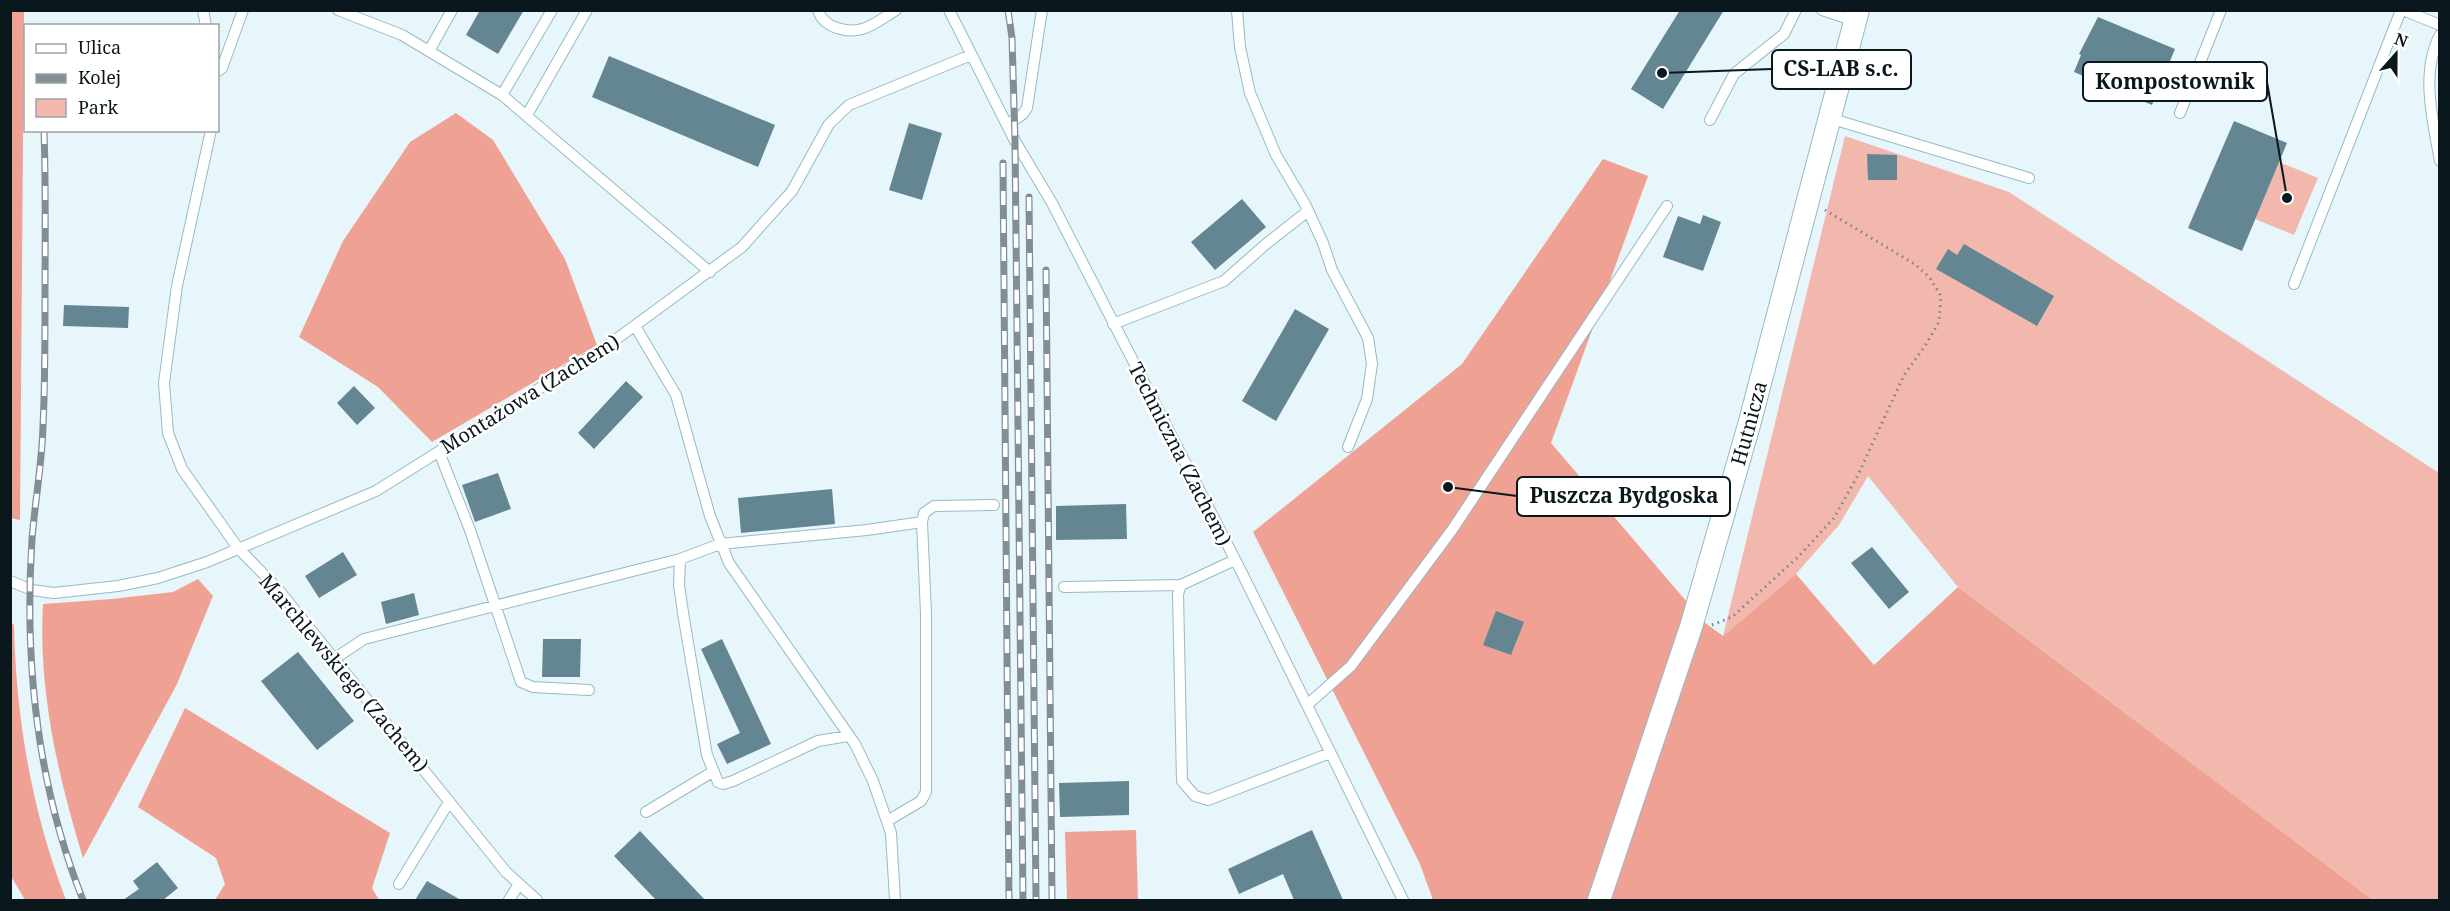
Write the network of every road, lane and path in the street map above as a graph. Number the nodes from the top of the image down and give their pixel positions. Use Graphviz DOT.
graph roads {
  1 [pos="243,10"];
  2 [pos="338,10"];
  3 [pos="452,10"];
  4 [pos="552,10"];
  5 [pos="587,10"];
  6 [pos="818,10"];
  7 [pos="896,10"];
  8 [pos="949,10"];
  9 [pos="1042,10"];
  10 [pos="1237,10"];
  11 [pos="1796,10"];
  12 [pos="1822,10"];
  13 [pos="2221,10"];
  14 [pos="2402,10"];
  15 [pos="1856,16"];
  16 [pos="2439,25"];
  17 [pos="2439,35"];
  18 [pos="429,51"];
  19 [pos="971,55"];
  20 [pos="219,70"];
  21 [pos="502,95"];
  22 [pos="2180,113"];
  23 [pos="527,115"];
  24 [pos="1829,118"];
  25 [pos="1710,120"];
  26 [pos="1007,125"];
  27 [pos="211,132"];
  28 [pos="2439,161"];
  29 [pos="2029,178"];
  30 [pos="1807,199"];
  31 [pos="1667,206"];
  32 [pos="1308,211"];
  33 [pos="710,272"];
  34 [pos="2294,284"];
  35 [pos="1113,324"];
  36 [pos="635,326"];
  37 [pos="1348,447"];
  38 [pos="439,452"];
  39 [pos="994,505"];
  40 [pos="922,522"];
  41 [pos="720,544"];
  42 [pos="238,548"];
  43 [pos="680,559"];
  44 [pos="1235,560"];
  45 [pos="10,581"];
  46 [pos="1181,585"];
  47 [pos="1064,587"];
  48 [pos="495,605"];
  49 [pos="1692,621"];
  50 [pos="334,659"];
  51 [pos="589,690"];
  52 [pos="1307,705"];
  53 [pos="848,735"];
  54 [pos="1330,753"];
  55 [pos="714,771"];
  56 [pos="449,802"];
  57 [pos="646,812"];
  58 [pos="887,821"];
  59 [pos="399,884"];
  60 [pos="519,884"];
  61 [pos="509,900"];
  62 [pos="537,900"];
  63 [pos="895,900"];
  64 [pos="1403,900"];
  65 [pos="1599,900"];
  1 -- 20 [label="lane"];
  2 -- 18 [label="lane"];
  3 -- 18 [label="lane"];
  4 -- 21 [label="lane"];
  5 -- 23 [label="lane"];
  6 -- 7 [label="lane"];
  8 -- 19 [label="lane, Techniczna (Zachem)"];
  9 -- 26 [label="lane"];
  10 -- 32 [label="lane"];
  11 -- 25 [label="lane"];
  12 -- 15 [label="lane"];
  13 -- 22 [label="lane"];
  14 -- 16 [label="lane"];
  14 -- 34 [label="lane"];
  15 -- 24 [label="street, Hutnicza"];
  17 -- 28 [label="lane"];
  18 -- 21 [label="lane"];
  19 -- 26 [label="lane, Techniczna (Zachem)"];
  19 -- 33 [label="lane, Montażowa (Zachem)"];
  21 -- 23 [label="lane"];
  23 -- 33 [label="lane"];
  24 -- 29 [label="lane"];
  24 -- 30 [label="street, Hutnicza"];
  26 -- 35 [label="lane, Techniczna (Zachem)"];
  27 -- 42 [label="lane, Marchlewskiego (Zachem)"];
  30 -- 49 [label="street, Hutnicza"];
  30 -- 49 [label="path"];
  31 -- 52 [label="lane"];
  32 -- 35 [label="lane"];
  32 -- 37 [label="lane"];
  33 -- 36 [label="lane, Montażowa (Zachem)"];
  35 -- 44 [label="lane, Techniczna (Zachem)"];
  36 -- 38 [label="lane, Montażowa (Zachem)"];
  36 -- 41 [label="lane"];
  38 -- 42 [label="lane, Montażowa (Zachem)"];
  38 -- 48 [label="lane"];
  39 -- 40 [label="lane"];
  40 -- 41 [label="lane"];
  40 -- 58 [label="lane"];
  41 -- 43 [label="lane"];
  41 -- 53 [label="lane"];
  42 -- 45 [label="lane, Montażowa (Zachem)"];
  42 -- 50 [label="lane, Marchlewskiego (Zachem)"];
  43 -- 48 [label="lane"];
  43 -- 55 [label="lane"];
  44 -- 46 [label="lane"];
  44 -- 52 [label="lane, Techniczna (Zachem)"];
  46 -- 47 [label="lane"];
  46 -- 54 [label="lane"];
  48 -- 50 [label="lane"];
  48 -- 51 [label="lane"];
  49 -- 65 [label="street, Hutnicza"];
  50 -- 56 [label="lane, Marchlewskiego (Zachem)"];
  52 -- 54 [label="lane, Techniczna (Zachem)"];
  53 -- 55 [label="lane"];
  53 -- 58 [label="lane"];
  54 -- 64 [label="lane, Techniczna (Zachem)"];
  55 -- 57 [label="lane"];
  56 -- 59 [label="lane"];
  56 -- 60 [label="lane, Marchlewskiego (Zachem)"];
  58 -- 63 [label="lane"];
  60 -- 61 [label="lane"];
  60 -- 62 [label="lane, Marchlewskiego (Zachem)"];
}
